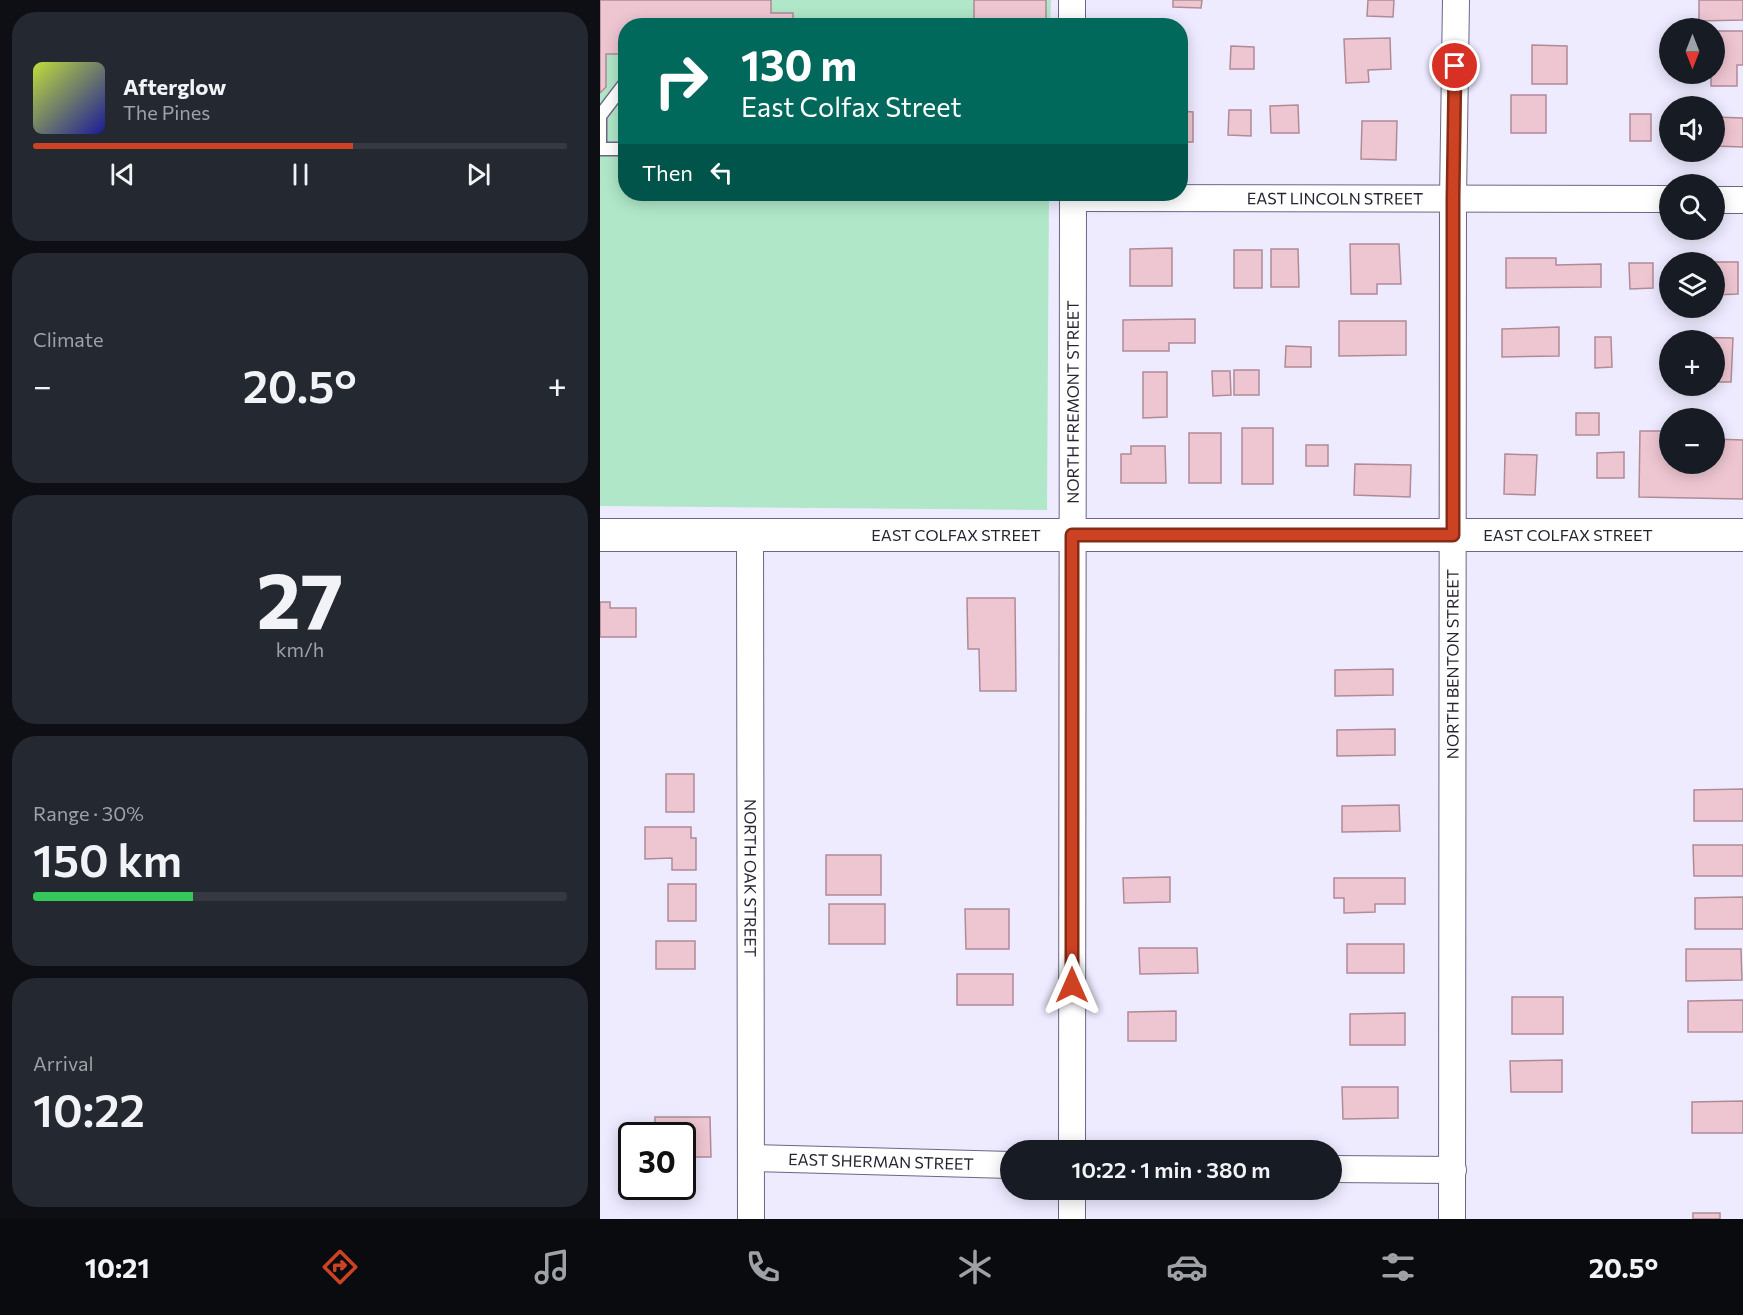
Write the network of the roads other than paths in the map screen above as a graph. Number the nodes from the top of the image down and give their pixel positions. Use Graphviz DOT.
graph roads {
  1 [pos="1071,0"];
  2 [pos="1456,0"];
  3 [pos="1072,18"];
  4 [pos="618,92"];
  5 [pos="600,116"];
  6 [pos="600,116"];
  7 [pos="600,149"];
  8 [pos="618,149"];
  9 [pos="1188,197"];
  10 [pos="1453,199"];
  11 [pos="1659,200"];
  12 [pos="1725,200"];
  13 [pos="1743,200"];
  14 [pos="1073,201"];
  15 [pos="1072,535"];
  16 [pos="1453,535"];
  17 [pos="1743,535"];
  18 [pos="600,536"];
  19 [pos="750,536"];
  20 [pos="1072,1140"];
  21 [pos="752,1158"];
  22 [pos="1000,1165"];
  23 [pos="1342,1169"];
  24 [pos="1453,1170"];
  25 [pos="1072,1200"];
  26 [pos="751,1219"];
  27 [pos="1072,1219"];
  28 [pos="1452,1219"];
  1 -- 3 [label="street"];
  2 -- 10 [label="street, NORTH BENTON STREET"];
  4 -- 5 [label="lane"];
  6 -- 7 [label="lane"];
  7 -- 8 [label="lane"];
  9 -- 10 [label="street, EAST LINCOLN STREET"];
  10 -- 11 [label="street, EAST LINCOLN STREET"];
  10 -- 16 [label="street, NORTH BENTON STREET"];
  12 -- 13 [label="street"];
  14 -- 15 [label="street, NORTH FREMONT STREET"];
  15 -- 16 [label="street, EAST COLFAX STREET"];
  15 -- 19 [label="street, EAST COLFAX STREET"];
  15 -- 20 [label="street, NORTH FREMONT STREET"];
  16 -- 17 [label="street, EAST COLFAX STREET"];
  16 -- 24 [label="street, NORTH BENTON STREET"];
  18 -- 19 [label="street, EAST COLFAX STREET"];
  19 -- 21 [label="street, NORTH OAK STREET"];
  21 -- 22 [label="street, EAST SHERMAN STREET"];
  21 -- 26 [label="street, NORTH OAK STREET"];
  23 -- 24 [label="street"];
  24 -- 28 [label="street, NORTH BENTON STREET"];
  25 -- 27 [label="street"];
}
